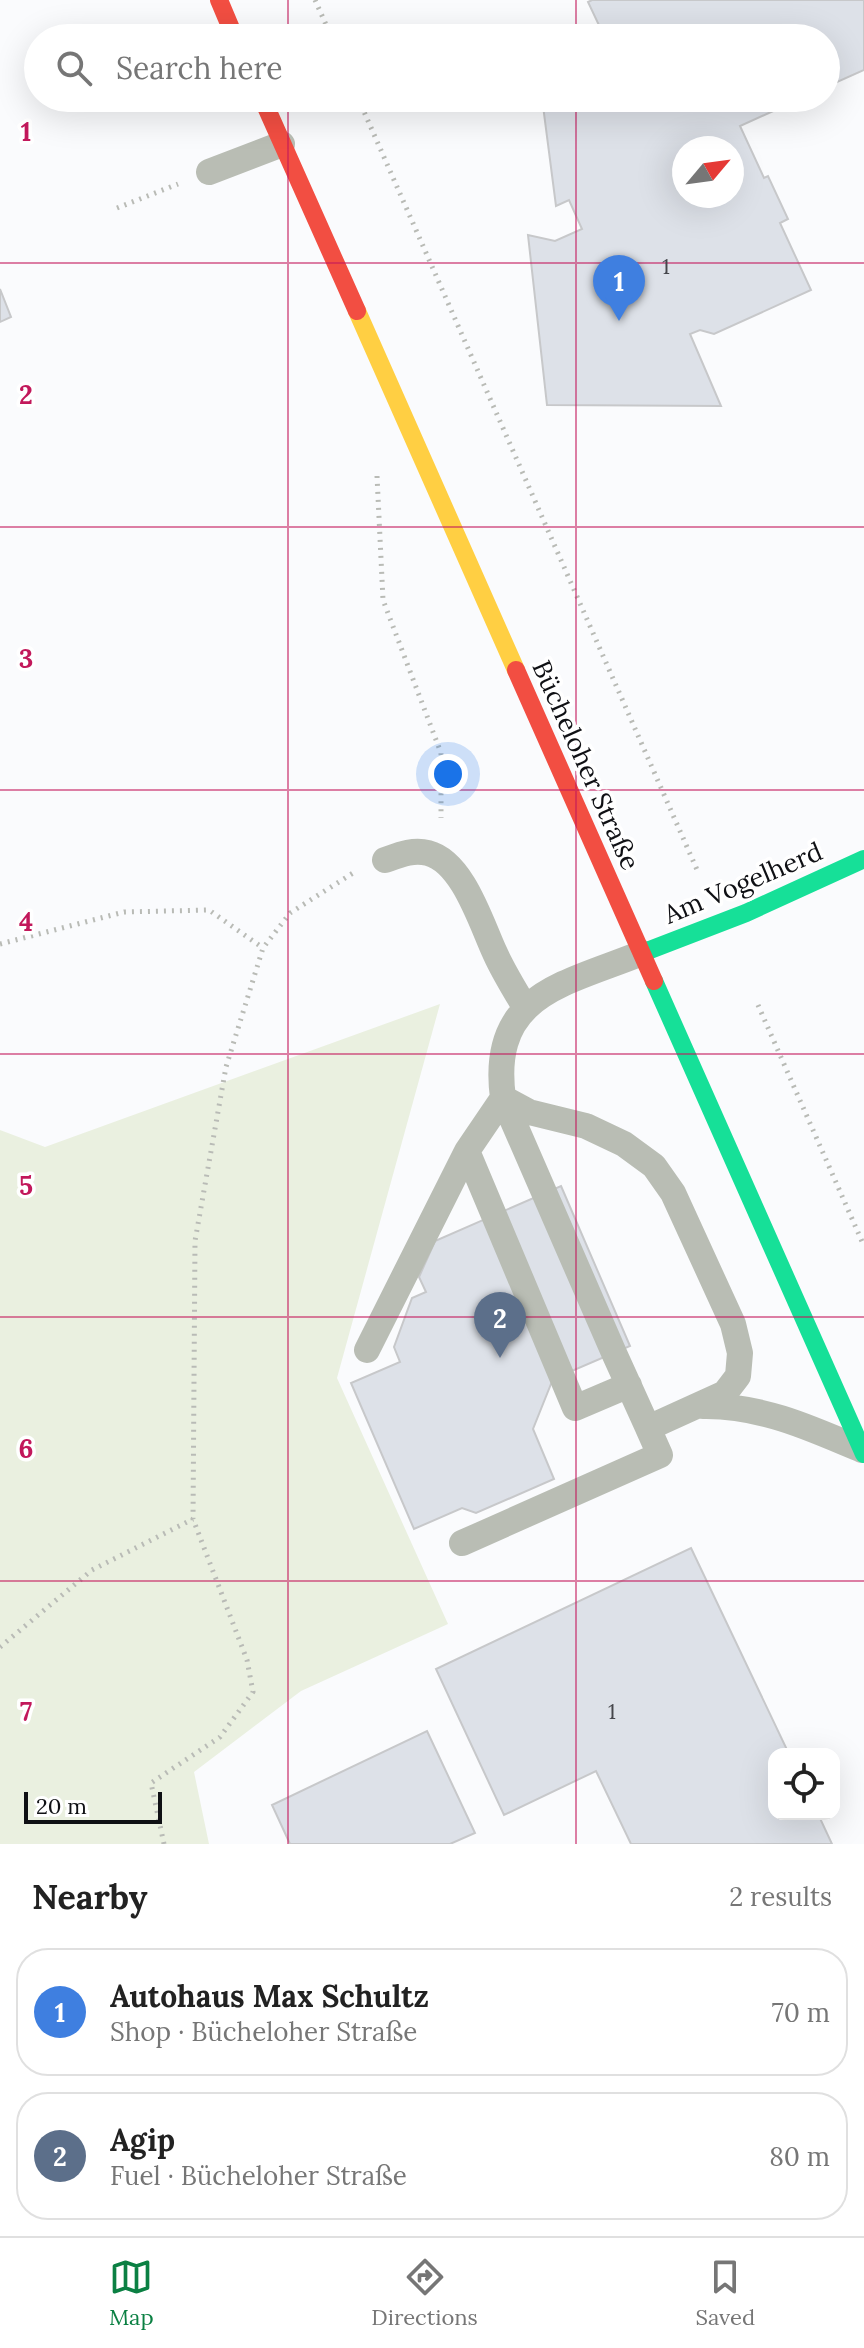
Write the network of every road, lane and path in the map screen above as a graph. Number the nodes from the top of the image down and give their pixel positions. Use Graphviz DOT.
graph roads {
  1 [pos="219,0"];
  2 [pos="315,0"];
  3 [pos="229,24"];
  4 [pos="326,24"];
  5 [pos="268,112"];
  6 [pos="364,112"];
  7 [pos="282,144"];
  8 [pos="209,172"];
  9 [pos="117,208"];
  10 [pos="377,468"];
  11 [pos="428,853"];
  12 [pos="864,859"];
  13 [pos="385,860"];
  14 [pos="698,872"];
  15 [pos="0,944"];
  16 [pos="263,948"];
  17 [pos="642,953"];
  18 [pos="758,1005"];
  19 [pos="525,1007"];
  20 [pos="503,1098"];
  21 [pos="467,1151"];
  22 [pos="864,1246"];
  23 [pos="367,1350"];
  24 [pos="629,1385"];
  25 [pos="700,1406"];
  26 [pos="648,1428"];
  27 [pos="863,1452"];
  28 [pos="193,1519"];
  29 [pos="462,1543"];
  30 [pos="0,1647"];
  31 [pos="164,1844"];
  1 -- 3 [label="main road"];
  2 -- 4 [label="path"];
  5 -- 7 [label="main road, Bücheloher Straße"];
  6 -- 14 [label="path"];
  7 -- 8 [label="lane"];
  7 -- 17 [label="main road, Bücheloher Straße"];
  8 -- 9 [label="path"];
  10 -- 11 [label="path"];
  11 -- 13 [label="lane"];
  11 -- 19 [label="lane"];
  12 -- 17 [label="main road, Am Vogelherd"];
  13 -- 16 [label="path"];
  15 -- 16 [label="path"];
  16 -- 28 [label="path"];
  17 -- 19 [label="lane"];
  17 -- 27 [label="main road, Bücheloher Straße"];
  18 -- 22 [label="path"];
  19 -- 20 [label="lane"];
  20 -- 21 [label="lane"];
  20 -- 24 [label="lane"];
  20 -- 25 [label="lane"];
  21 -- 23 [label="lane"];
  21 -- 24 [label="lane"];
  24 -- 26 [label="lane"];
  25 -- 26 [label="lane"];
  25 -- 27 [label="lane"];
  26 -- 29 [label="lane"];
  28 -- 30 [label="path"];
  28 -- 31 [label="path"];
}
